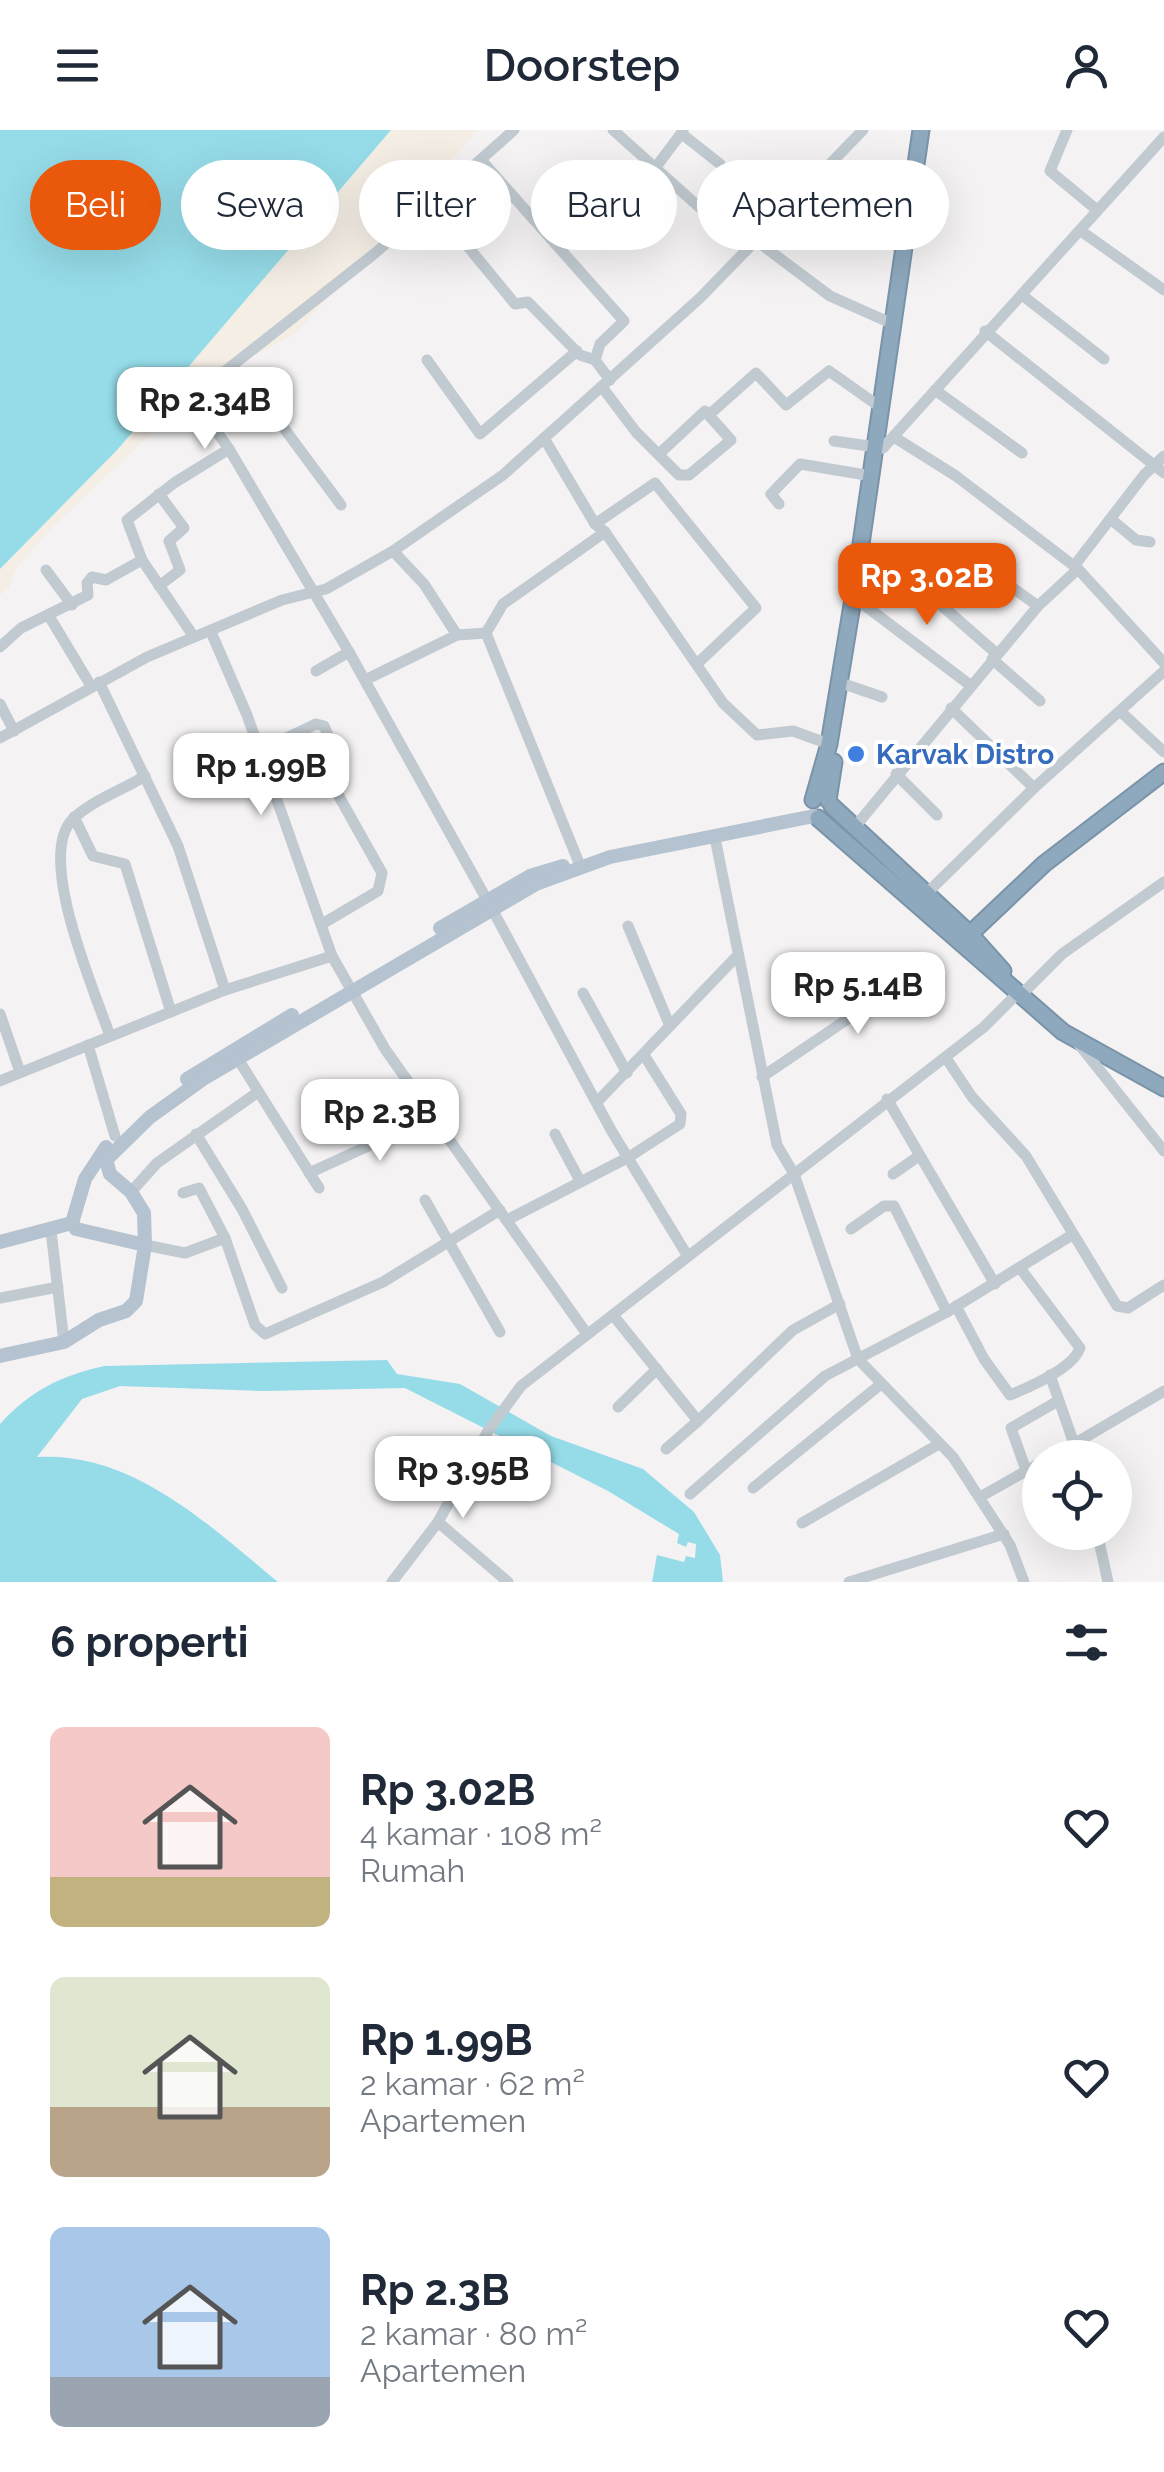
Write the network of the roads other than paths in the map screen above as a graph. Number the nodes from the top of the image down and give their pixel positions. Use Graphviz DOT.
graph roads {
  1 [pos="514,130"];
  2 [pos="613,130"];
  3 [pos="863,130"];
  4 [pos="925,130"];
  5 [pos="1067,130"];
  6 [pos="683,132"];
  7 [pos="1164,137"];
  8 [pos="482,160"];
  9 [pos="648,160"];
  10 [pos="661,160"];
  11 [pos="715,160"];
  12 [pos="835,160"];
  13 [pos="677,184"];
  14 [pos="511,193"];
  15 [pos="697,201"];
  16 [pos="1098,210"];
  17 [pos="1081,231"];
  18 [pos="377,250"];
  19 [pos="470,250"];
  20 [pos="749,250"];
  21 [pos="769,250"];
  22 [pos="1164,290"];
  23 [pos="1022,295"];
  24 [pos="893,324"];
  25 [pos="984,331"];
  26 [pos="579,353"];
  27 [pos="427,360"];
  28 [pos="595,360"];
  29 [pos="1104,360"];
  30 [pos="232,370"];
  31 [pos="606,384"];
  32 [pos="935,390"];
  33 [pos="880,407"];
  34 [pos="710,414"];
  35 [pos="544,438"];
  36 [pos="834,441"];
  37 [pos="884,444"];
  38 [pos="229,450"];
  39 [pos="1022,452"];
  40 [pos="659,454"];
  41 [pos="1164,456"];
  42 [pos="1159,470"];
  43 [pos="679,474"];
  44 [pos="872,476"];
  45 [pos="663,492"];
  46 [pos="159,494"];
  47 [pos="779,504"];
  48 [pos="341,505"];
  49 [pos="1112,520"];
  50 [pos="600,528"];
  51 [pos="1150,542"];
  52 [pos="393,551"];
  53 [pos="972,558"];
  54 [pos="142,560"];
  55 [pos="866,560"];
  56 [pos="1076,568"];
  57 [pos="46,570"];
  58 [pos="158,586"];
  59 [pos="313,592"];
  60 [pos="860,601"];
  61 [pos="72,605"];
  62 [pos="1038,606"];
  63 [pos="49,616"];
  64 [pos="211,632"];
  65 [pos="486,633"];
  66 [pos="456,635"];
  67 [pos="194,637"];
  68 [pos="0,647"];
  69 [pos="349,652"];
  70 [pos="995,657"];
  71 [pos="698,662"];
  72 [pos="1164,663"];
  73 [pos="316,670"];
  74 [pos="1164,672"];
  75 [pos="365,680"];
  76 [pos="95,684"];
  77 [pos="847,685"];
  78 [pos="970,685"];
  79 [pos="882,697"];
  80 [pos="1040,702"];
  81 [pos="0,704"];
  82 [pos="951,708"];
  83 [pos="1120,712"];
  84 [pos="14,731"];
  85 [pos="0,738"];
  86 [pos="829,744"];
  87 [pos="258,750"];
  88 [pos="1164,752"];
  89 [pos="1164,772"];
  90 [pos="896,774"];
  91 [pos="145,776"];
  92 [pos="1034,788"];
  93 [pos="819,808"];
  94 [pos="937,815"];
  95 [pos="74,817"];
  96 [pos="854,828"];
  97 [pos="715,838"];
  98 [pos="578,864"];
  99 [pos="1164,882"];
  100 [pos="924,895"];
  101 [pos="490,904"];
  102 [pos="322,924"];
  103 [pos="628,926"];
  104 [pos="970,934"];
  105 [pos="332,956"];
  106 [pos="737,956"];
  107 [pos="1011,984"];
  108 [pos="926,987"];
  109 [pos="350,988"];
  110 [pos="225,990"];
  111 [pos="583,993"];
  112 [pos="171,1012"];
  113 [pos="0,1014"];
  114 [pos="670,1026"];
  115 [pos="110,1036"];
  116 [pos="1078,1043"];
  117 [pos="88,1046"];
  118 [pos="644,1055"];
  119 [pos="946,1058"];
  120 [pos="238,1059"];
  121 [pos="20,1072"];
  122 [pos="627,1073"];
  123 [pos="762,1077"];
  124 [pos="1164,1078"];
  125 [pos="0,1081"];
  126 [pos="1164,1088"];
  127 [pos="258,1092"];
  128 [pos="887,1099"];
  129 [pos="598,1100"];
  130 [pos="434,1116"];
  131 [pos="196,1134"];
  132 [pos="555,1134"];
  133 [pos="115,1136"];
  134 [pos="1164,1151"];
  135 [pos="629,1156"];
  136 [pos="919,1156"];
  137 [pos="309,1173"];
  138 [pos="794,1174"];
  139 [pos="893,1174"];
  140 [pos="579,1179"];
  141 [pos="319,1188"];
  142 [pos="130,1192"];
  143 [pos="182,1193"];
  144 [pos="426,1200"];
  145 [pos="504,1215"];
  146 [pos="72,1223"];
  147 [pos="851,1228"];
  148 [pos="51,1231"];
  149 [pos="1072,1235"];
  150 [pos="225,1238"];
  151 [pos="0,1242"];
  152 [pos="452,1244"];
  153 [pos="145,1246"];
  154 [pos="687,1255"];
  155 [pos="1020,1268"];
  156 [pos="995,1284"];
  157 [pos="1164,1285"];
  158 [pos="58,1287"];
  159 [pos="282,1288"];
  160 [pos="0,1298"];
  161 [pos="840,1304"];
  162 [pos="952,1309"];
  163 [pos="613,1315"];
  164 [pos="500,1332"];
  165 [pos="587,1334"];
  166 [pos="64,1342"];
  167 [pos="0,1356"];
  168 [pos="858,1358"];
  169 [pos="657,1369"];
  170 [pos="1050,1374"];
  171 [pos="881,1384"];
  172 [pos="1164,1391"];
  173 [pos="1058,1402"];
  174 [pos="618,1407"];
  175 [pos="698,1421"];
  176 [pos="1072,1440"];
  177 [pos="1077,1440"];
  178 [pos="939,1444"];
  179 [pos="666,1449"];
  180 [pos="1022,1460"];
  181 [pos="1022,1472"];
  182 [pos="753,1488"];
  183 [pos="690,1494"];
  184 [pos="980,1497"];
  185 [pos="438,1522"];
  186 [pos="802,1523"];
  187 [pos="1004,1534"];
  188 [pos="1101,1550"];
  189 [pos="392,1582"];
  190 [pos="508,1582"];
  191 [pos="849,1582"];
  192 [pos="1024,1582"];
  193 [pos="1108,1582"];
  1 -- 8 [label="street"];
  2 -- 9 [label="street"];
  3 -- 12 [label="street"];
  4 -- 24 [label="highway"];
  4 -- 37 [label="highway"];
  5 -- 16 [label="street"];
  6 -- 10 [label="street"];
  6 -- 11 [label="street"];
  7 -- 16 [label="street"];
  13 -- 15 [label="street"];
  14 -- 28 [label="street"];
  16 -- 17 [label="street"];
  17 -- 22 [label="street"];
  17 -- 23 [label="street"];
  18 -- 30 [label="street"];
  19 -- 26 [label="street"];
  20 -- 31 [label="street"];
  21 -- 24 [label="street"];
  23 -- 25 [label="street"];
  23 -- 29 [label="street"];
  24 -- 33 [label="highway"];
  25 -- 32 [label="street"];
  25 -- 42 [label="street"];
  26 -- 27 [label="street"];
  26 -- 28 [label="street"];
  28 -- 31 [label="street"];
  30 -- 38 [label="street"];
  30 -- 48 [label="street"];
  31 -- 35 [label="street"];
  31 -- 40 [label="street"];
  32 -- 37 [label="street"];
  32 -- 39 [label="street"];
  33 -- 34 [label="street"];
  33 -- 37 [label="highway"];
  34 -- 40 [label="street"];
  34 -- 43 [label="street"];
  35 -- 50 [label="street"];
  35 -- 52 [label="street"];
  36 -- 37 [label="street"];
  37 -- 44 [label="highway"];
  37 -- 55 [label="highway"];
  37 -- 56 [label="street"];
  38 -- 46 [label="street"];
  38 -- 59 [label="street"];
  40 -- 43 [label="street"];
  41 -- 42 [label="street"];
  42 -- 49 [label="street"];
  43 -- 45 [label="street"];
  44 -- 47 [label="street"];
  44 -- 86 [label="highway"];
  45 -- 50 [label="street"];
  45 -- 71 [label="street"];
  46 -- 54 [label="street"];
  46 -- 58 [label="street"];
  49 -- 51 [label="street"];
  49 -- 56 [label="street"];
  50 -- 65 [label="street"];
  50 -- 71 [label="street"];
  52 -- 59 [label="street"];
  52 -- 66 [label="street"];
  53 -- 62 [label="street"];
  54 -- 58 [label="street"];
  54 -- 61 [label="street"];
  55 -- 60 [label="highway"];
  55 -- 70 [label="street"];
  56 -- 62 [label="street"];
  56 -- 72 [label="street"];
  57 -- 61 [label="street"];
  58 -- 67 [label="street"];
  59 -- 64 [label="street"];
  59 -- 69 [label="street"];
  60 -- 77 [label="highway"];
  60 -- 78 [label="street"];
  61 -- 63 [label="street"];
  62 -- 70 [label="street"];
  63 -- 68 [label="street"];
  63 -- 76 [label="street"];
  64 -- 67 [label="street"];
  64 -- 87 [label="street"];
  65 -- 66 [label="street"];
  65 -- 98 [label="street"];
  66 -- 75 [label="street"];
  67 -- 76 [label="street"];
  69 -- 73 [label="street"];
  69 -- 75 [label="street"];
  70 -- 78 [label="street"];
  70 -- 80 [label="street"];
  71 -- 86 [label="street"];
  74 -- 83 [label="street"];
  75 -- 101 [label="street"];
  76 -- 84 [label="street"];
  76 -- 91 [label="street"];
  77 -- 79 [label="street"];
  77 -- 93 [label="highway"];
  78 -- 82 [label="street"];
  81 -- 84 [label="street"];
  82 -- 90 [label="street"];
  82 -- 92 [label="street"];
  83 -- 88 [label="street"];
  83 -- 92 [label="street"];
  84 -- 85 [label="street"];
  86 -- 93 [label="highway"];
  87 -- 102 [label="street"];
  87 -- 102 [label="street"];
  89 -- 104 [label="highway"];
  90 -- 94 [label="street"];
  90 -- 96 [label="street"];
  91 -- 95 [label="street"];
  91 -- 110 [label="street"];
  92 -- 100 [label="street"];
  93 -- 96 [label="highway"];
  93 -- 97 [label="main road"];
  93 -- 98 [label="main road"];
  93 -- 107 [label="highway"];
  95 -- 112 [label="street"];
  95 -- 115 [label="street"];
  96 -- 100 [label="highway"];
  97 -- 101 [label="main road"];
  97 -- 106 [label="street"];
  98 -- 101 [label="main road"];
  99 -- 107 [label="street"];
  100 -- 104 [label="highway"];
  101 -- 109 [label="main road"];
  101 -- 129 [label="street"];
  102 -- 105 [label="street"];
  103 -- 114 [label="street"];
  104 -- 107 [label="highway"];
  105 -- 109 [label="street"];
  105 -- 110 [label="street"];
  106 -- 114 [label="street"];
  106 -- 123 [label="street"];
  107 -- 116 [label="highway"];
  107 -- 119 [label="street"];
  107 -- 124 [label="highway"];
  108 -- 123 [label="street"];
  109 -- 120 [label="main road"];
  109 -- 130 [label="street"];
  109 -- 133 [label="main road"];
  110 -- 112 [label="street"];
  111 -- 122 [label="street"];
  112 -- 115 [label="street"];
  113 -- 121 [label="street"];
  114 -- 118 [label="street"];
  115 -- 117 [label="street"];
  116 -- 126 [label="highway"];
  116 -- 134 [label="street"];
  117 -- 121 [label="street"];
  117 -- 133 [label="street"];
  118 -- 122 [label="street"];
  118 -- 135 [label="street"];
  119 -- 128 [label="street"];
  119 -- 149 [label="street"];
  120 -- 127 [label="street"];
  120 -- 142 [label="main road"];
  121 -- 125 [label="street"];
  122 -- 129 [label="street"];
  123 -- 138 [label="street"];
  127 -- 131 [label="street"];
  127 -- 137 [label="street"];
  128 -- 136 [label="street"];
  128 -- 138 [label="street"];
  129 -- 135 [label="street"];
  130 -- 137 [label="street"];
  130 -- 145 [label="street"];
  131 -- 142 [label="street"];
  131 -- 159 [label="street"];
  132 -- 140 [label="street"];
  133 -- 146 [label="main road"];
  135 -- 140 [label="street"];
  135 -- 154 [label="street"];
  136 -- 139 [label="street"];
  136 -- 156 [label="street"];
  137 -- 141 [label="street"];
  138 -- 154 [label="street"];
  138 -- 161 [label="street"];
  140 -- 145 [label="street"];
  142 -- 153 [label="main road"];
  143 -- 150 [label="street"];
  144 -- 152 [label="street"];
  145 -- 152 [label="street"];
  145 -- 165 [label="street"];
  146 -- 148 [label="main road"];
  146 -- 153 [label="main road"];
  147 -- 162 [label="street"];
  148 -- 151 [label="main road"];
  148 -- 158 [label="street"];
  149 -- 155 [label="street"];
  149 -- 157 [label="street"];
  150 -- 152 [label="street"];
  150 -- 153 [label="street"];
  152 -- 164 [label="street"];
  153 -- 166 [label="main road"];
  154 -- 163 [label="street"];
  155 -- 156 [label="street"];
  155 -- 170 [label="street"];
  156 -- 162 [label="street"];
  158 -- 160 [label="street"];
  158 -- 166 [label="street"];
  161 -- 168 [label="street"];
  161 -- 175 [label="street"];
  162 -- 168 [label="street"];
  162 -- 170 [label="street"];
  163 -- 165 [label="street"];
  163 -- 169 [label="street"];
  165 -- 185 [label="street"];
  166 -- 167 [label="main road"];
  168 -- 171 [label="street"];
  168 -- 183 [label="street"];
  169 -- 174 [label="street"];
  169 -- 175 [label="street"];
  170 -- 173 [label="street"];
  171 -- 178 [label="street"];
  171 -- 182 [label="street"];
  172 -- 177 [label="street"];
  173 -- 176 [label="street"];
  173 -- 180 [label="street"];
  175 -- 179 [label="street"];
  178 -- 184 [label="street"];
  178 -- 186 [label="street"];
  181 -- 184 [label="street"];
  184 -- 187 [label="street"];
  185 -- 189 [label="street"];
  185 -- 190 [label="street"];
  187 -- 191 [label="street"];
  187 -- 192 [label="street"];
  188 -- 193 [label="street"];
}
